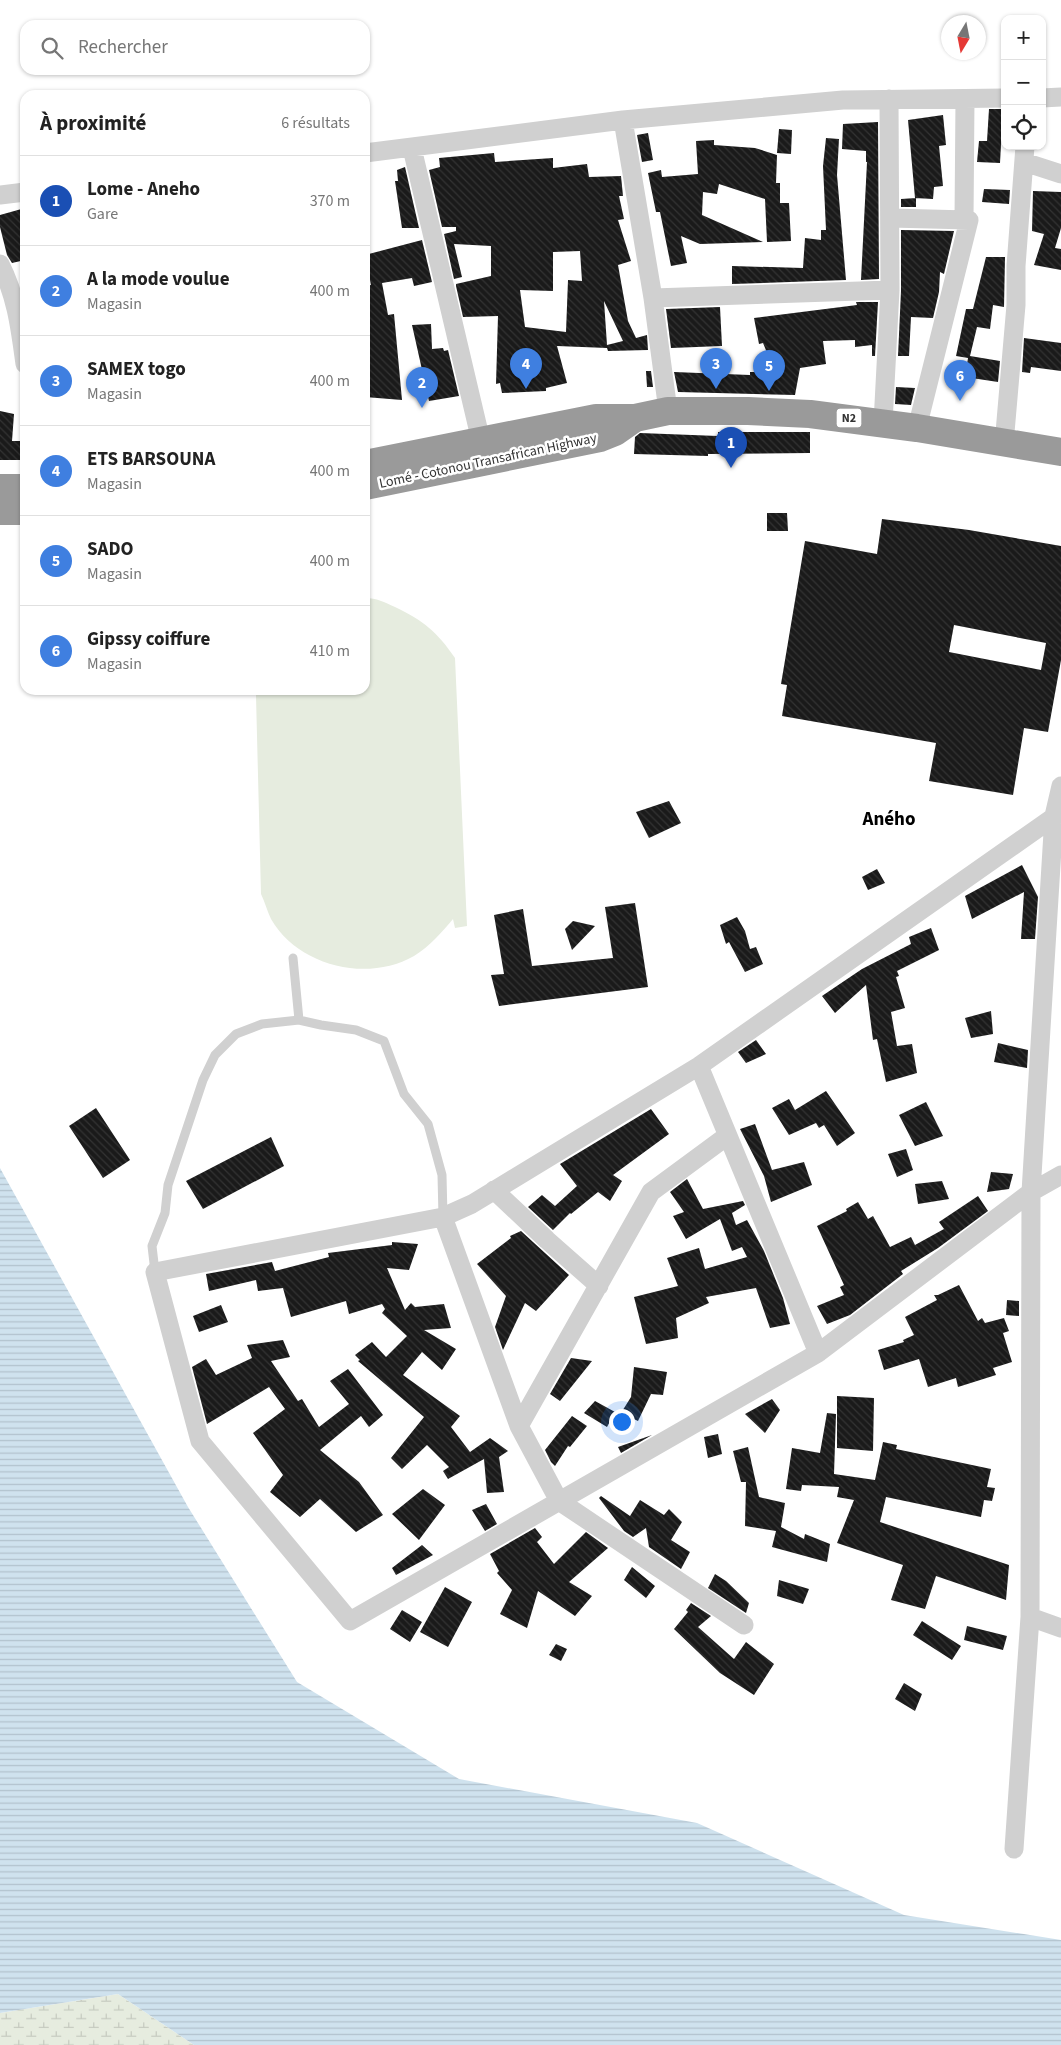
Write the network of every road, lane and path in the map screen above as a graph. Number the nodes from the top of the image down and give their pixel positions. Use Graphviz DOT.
graph roads {
  1 [pos="1061,97"];
  2 [pos="1001,98"];
  3 [pos="1046,98"];
  4 [pos="890,99"];
  5 [pos="965,99"];
  6 [pos="624,120"];
  7 [pos="412,148"];
  8 [pos="370,152"];
  9 [pos="1024,154"];
  10 [pos="1061,174"];
  11 [pos="20,193"];
  12 [pos="0,195"];
  13 [pos="890,218"];
  14 [pos="964,220"];
  15 [pos="0,264"];
  16 [pos="890,290"];
  17 [pos="653,298"];
  18 [pos="20,323"];
  19 [pos="668,411"];
  20 [pos="635,418"];
  21 [pos="883,423"];
  22 [pos="918,428"];
  23 [pos="481,441"];
  24 [pos="1004,444"];
  25 [pos="1061,452"];
  26 [pos="370,463"];
  27 [pos="370,485"];
  28 [pos="0,488"];
  29 [pos="20,488"];
  30 [pos="0,511"];
  31 [pos="20,511"];
  32 [pos="1061,786"];
  33 [pos="1058,814"];
  34 [pos="293,958"];
  35 [pos="299,1020"];
  36 [pos="699,1066"];
  37 [pos="727,1136"];
  38 [pos="1061,1175"];
  39 [pos="494,1190"];
  40 [pos="1032,1192"];
  41 [pos="443,1217"];
  42 [pos="155,1272"];
  43 [pos="598,1286"];
  44 [pos="818,1353"];
  45 [pos="520,1426"];
  46 [pos="559,1501"];
  47 [pos="1030,1617"];
  48 [pos="744,1625"];
  49 [pos="1061,1628"];
  50 [pos="1014,1849"];
  1 -- 3 [label="street"];
  2 -- 5 [label="street"];
  4 -- 5 [label="street"];
  4 -- 6 [label="street"];
  4 -- 13 [label="street"];
  5 -- 14 [label="street"];
  6 -- 7 [label="street"];
  6 -- 17 [label="street"];
  7 -- 8 [label="street"];
  7 -- 23 [label="street"];
  9 -- 10 [label="street"];
  9 -- 24 [label="street"];
  11 -- 12 [label="street"];
  13 -- 14 [label="street"];
  13 -- 16 [label="street"];
  14 -- 22 [label="street"];
  15 -- 18 [label="street"];
  16 -- 17 [label="street"];
  16 -- 21 [label="street"];
  17 -- 19 [label="street"];
  19 -- 20 [label="highway, Lomé - Cotonou Transafrican Highway / N2"];
  19 -- 21 [label="highway, Lomé - Cotonou Transafrican Highway / N2"];
  20 -- 23 [label="highway, Lomé - Cotonou Transafrican Highway / N2"];
  20 -- 27 [label="highway, Lomé - Cotonou Transafrican Highway / N2"];
  21 -- 22 [label="highway, Lomé - Cotonou Transafrican Highway / N2"];
  22 -- 24 [label="highway, Lomé - Cotonou Transafrican Highway / N2"];
  23 -- 26 [label="highway, Lomé - Cotonou Transafrican Highway / N2"];
  24 -- 25 [label="highway, Lomé - Cotonou Transafrican Highway / N2"];
  28 -- 29 [label="highway"];
  30 -- 31 [label="highway"];
  32 -- 33 [label="street"];
  33 -- 36 [label="street"];
  33 -- 40 [label="street"];
  34 -- 35 [label="lane"];
  35 -- 41 [label="lane"];
  35 -- 42 [label="lane"];
  36 -- 37 [label="street"];
  36 -- 39 [label="street"];
  37 -- 43 [label="street"];
  37 -- 44 [label="street"];
  38 -- 40 [label="street"];
  39 -- 41 [label="street"];
  39 -- 43 [label="street"];
  40 -- 44 [label="street"];
  40 -- 47 [label="street"];
  41 -- 42 [label="street"];
  41 -- 45 [label="street"];
  42 -- 46 [label="street"];
  43 -- 45 [label="street"];
  44 -- 46 [label="street"];
  45 -- 46 [label="street"];
  46 -- 48 [label="street"];
  47 -- 49 [label="street"];
  47 -- 50 [label="street"];
}
